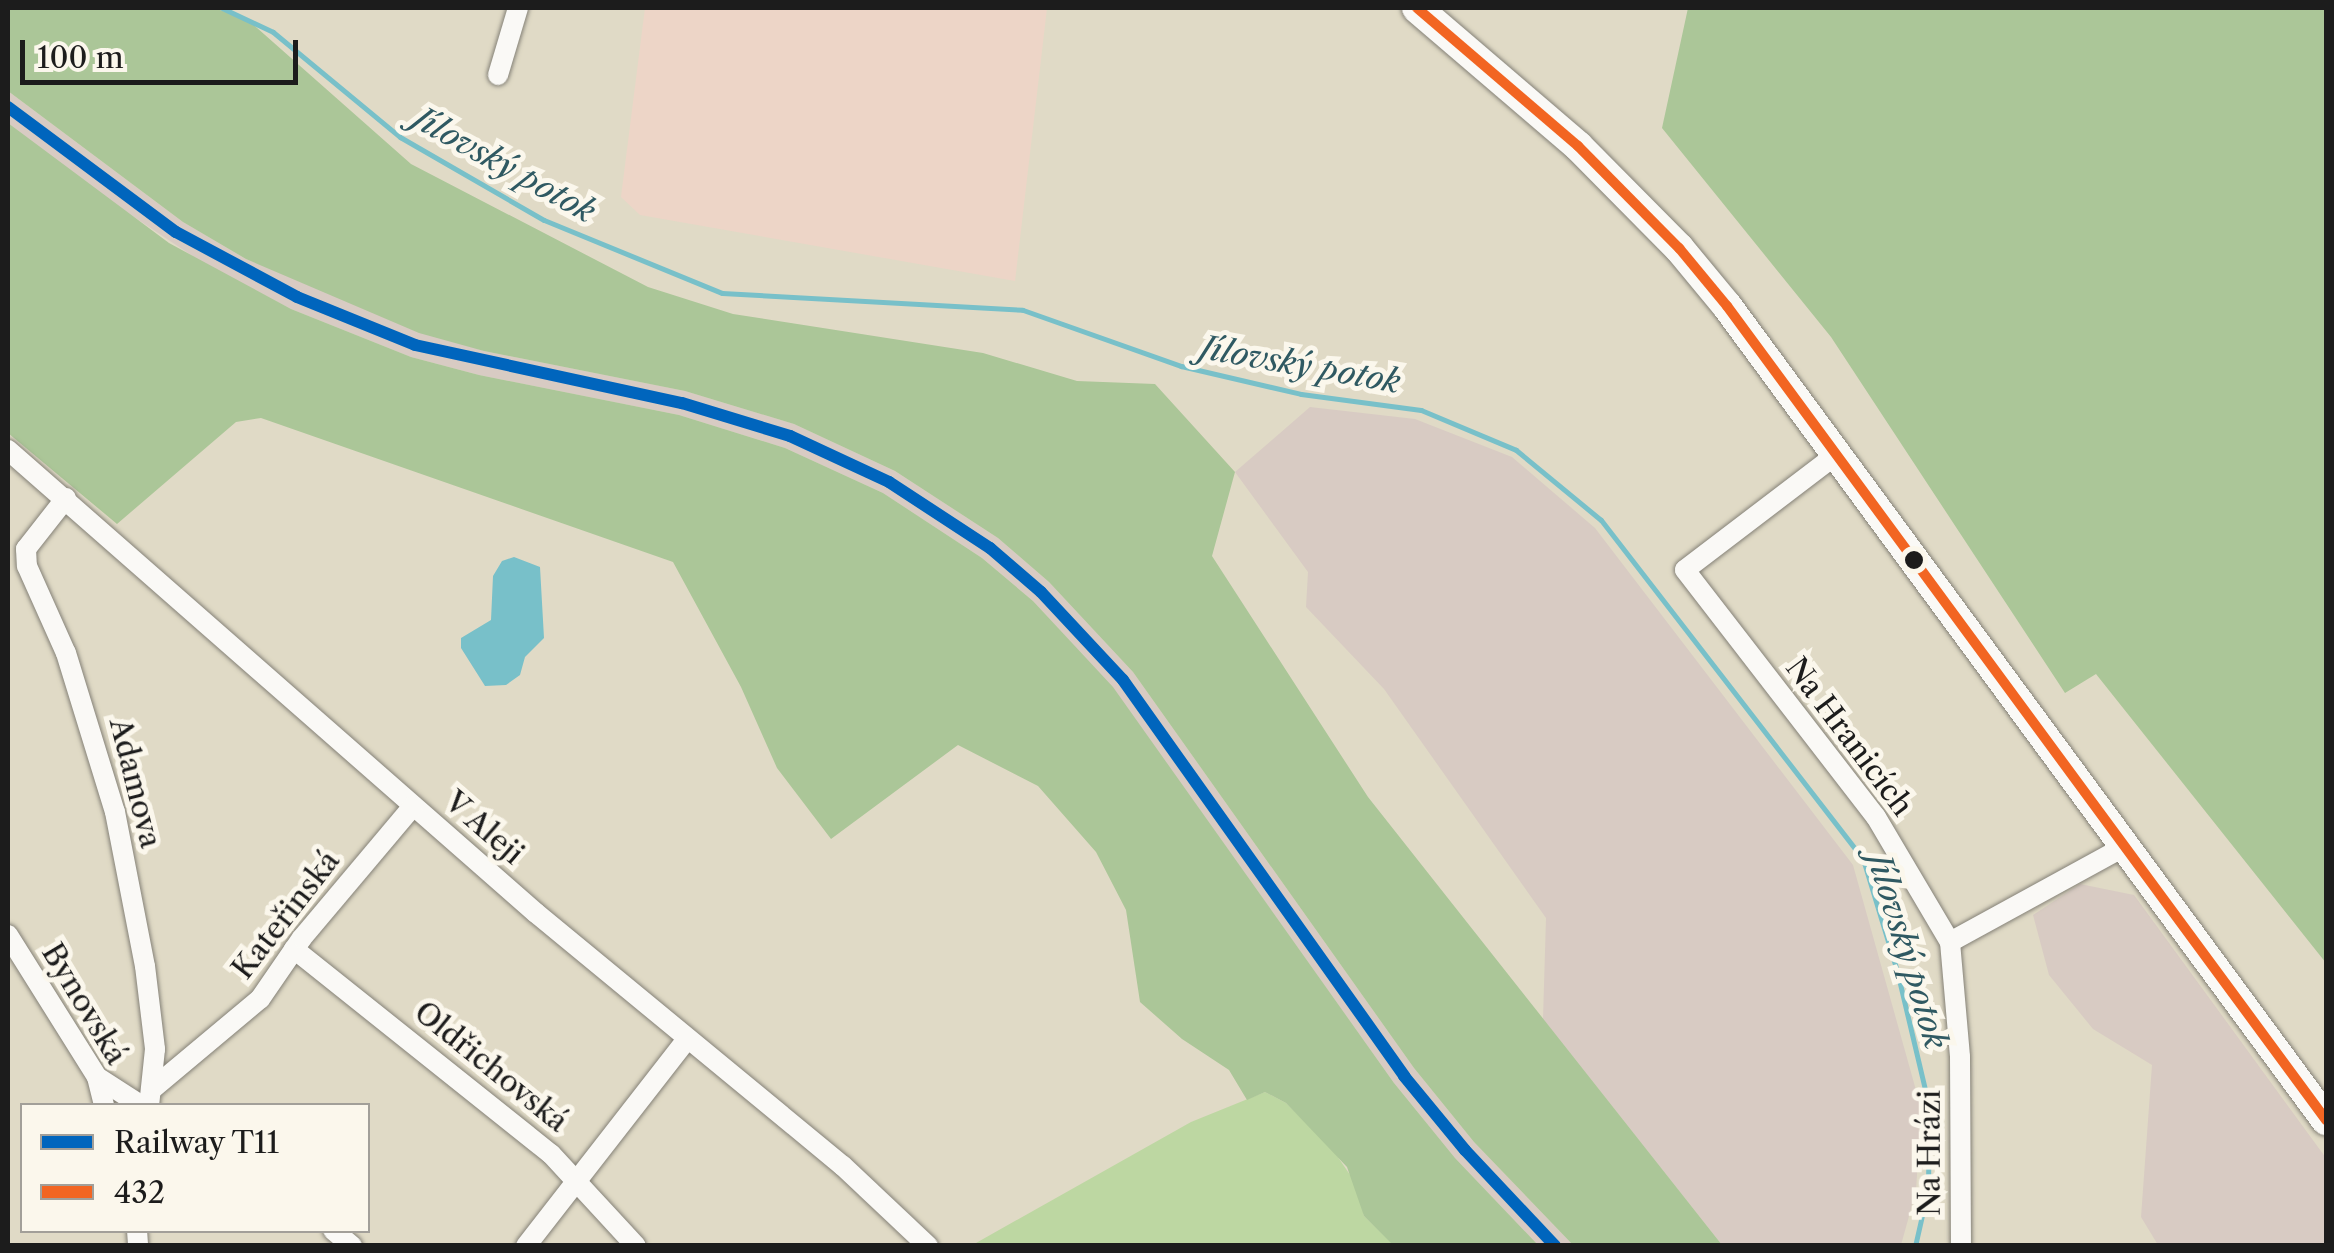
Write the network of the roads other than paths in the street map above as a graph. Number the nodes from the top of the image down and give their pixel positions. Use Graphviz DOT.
graph roads {
  1 [pos="518,8"];
  2 [pos="1417,8"];
  3 [pos="498,75"];
  4 [pos="8,450"];
  5 [pos="1838,454"];
  6 [pos="66,498"];
  7 [pos="414,806"];
  8 [pos="2124,846"];
  9 [pos="8,935"];
  10 [pos="1950,942"];
  11 [pos="294,949"];
  12 [pos="688,1039"];
  13 [pos="97,1077"];
  14 [pos="147,1100"];
  15 [pos="103,1103"];
  16 [pos="2326,1120"];
  17 [pos="576,1181"];
  18 [pos="526,1246"];
  19 [pos="636,1246"];
  20 [pos="928,1246"];
  21 [pos="1961,1246"];
  1 -- 3 [label="street"];
  2 -- 5 [label="main road"];
  4 -- 6 [label="street, V Aleji"];
  5 -- 8 [label="main road"];
  5 -- 10 [label="street, Na Hranicích"];
  6 -- 7 [label="street, V Aleji"];
  6 -- 14 [label="street, Adamova"];
  7 -- 11 [label="street, Kateřinská"];
  7 -- 12 [label="street, V Aleji"];
  8 -- 10 [label="street"];
  8 -- 16 [label="main road"];
  9 -- 13 [label="street, Bynovská"];
  10 -- 21 [label="street, Na Hrázi"];
  11 -- 14 [label="street, Kateřinská"];
  11 -- 17 [label="street, Oldřichovská"];
  12 -- 17 [label="street"];
  12 -- 20 [label="street, V Aleji"];
  13 -- 14 [label="street"];
  13 -- 15 [label="street, Bynovská"];
  17 -- 18 [label="street"];
  17 -- 19 [label="street, Oldřichovská"];
}
